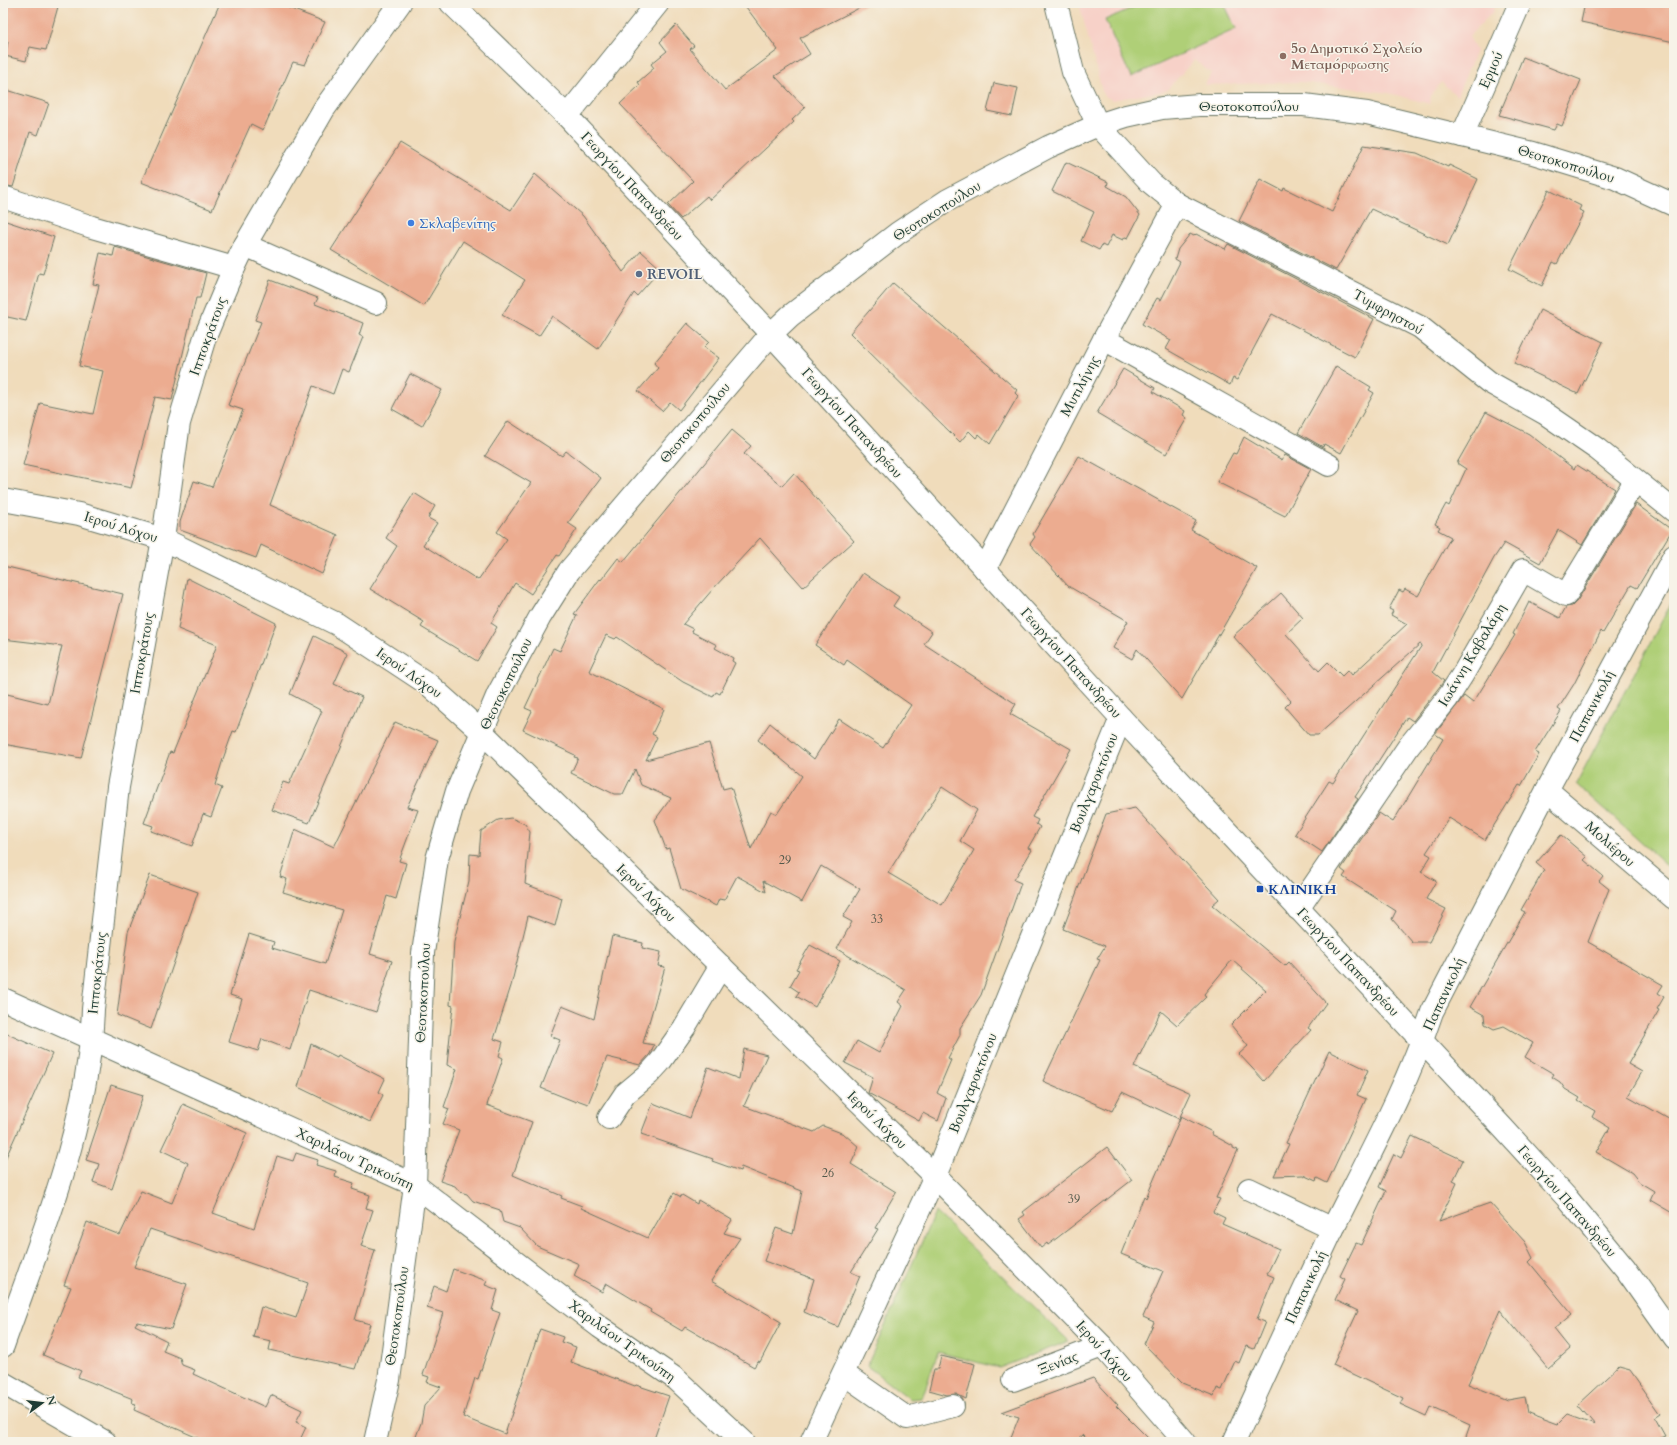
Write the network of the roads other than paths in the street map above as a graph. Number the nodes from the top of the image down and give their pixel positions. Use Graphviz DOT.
graph roads {
  1 [pos="400,3"];
  2 [pos="451,3"];
  3 [pos="658,3"];
  4 [pos="1056,3"];
  5 [pos="1520,3"];
  6 [pos="567,116"];
  7 [pos="1098,125"];
  8 [pos="1462,136"];
  9 [pos="3,197"];
  10 [pos="1177,204"];
  11 [pos="1674,205"];
  12 [pos="245,245"];
  13 [pos="234,268"];
  14 [pos="376,303"];
  15 [pos="771,334"];
  16 [pos="1104,339"];
  17 [pos="1328,465"];
  18 [pos="1635,480"];
  19 [pos="3,500"];
  20 [pos="1674,511"];
  21 [pos="163,539"];
  22 [pos="1674,556"];
  23 [pos="985,569"];
  24 [pos="1121,718"];
  25 [pos="482,732"];
  26 [pos="1547,790"];
  27 [pos="1674,898"];
  28 [pos="1298,909"];
  29 [pos="721,966"];
  30 [pos="3,999"];
  31 [pos="92,1039"];
  32 [pos="1422,1042"];
  33 [pos="609,1118"];
  34 [pos="935,1176"];
  35 [pos="415,1185"];
  36 [pos="1249,1189"];
  37 [pos="1333,1229"];
  38 [pos="1674,1337"];
  39 [pos="3,1346"];
  40 [pos="1102,1346"];
  41 [pos="844,1374"];
  42 [pos="1013,1380"];
  43 [pos="3,1383"];
  44 [pos="953,1406"];
  45 [pos="105,1442"];
  46 [pos="375,1442"];
  47 [pos="744,1442"];
  48 [pos="811,1442"];
  49 [pos="1184,1442"];
  50 [pos="1234,1442"];
  1 -- 12 [label="street, Ιπποκράτους"];
  2 -- 6 [label="street, Γεωργίου Παπανδρέου"];
  3 -- 6 [label="street"];
  4 -- 7 [label="street, Τυμφρηστού"];
  5 -- 8 [label="street, Ερμού"];
  6 -- 15 [label="street, Γεωργίου Παπανδρέου"];
  7 -- 8 [label="street, Θεοτοκοπούλου"];
  7 -- 10 [label="street, Τυμφρηστού"];
  7 -- 15 [label="street, Θεοτοκοπούλου"];
  8 -- 11 [label="street, Θεοτοκοπούλου"];
  9 -- 13 [label="street"];
  10 -- 16 [label="street, Μυτιλήνης"];
  10 -- 18 [label="street, Τυμφρηστού"];
  12 -- 13 [label="street, Ιπποκράτους"];
  12 -- 14 [label="street"];
  13 -- 21 [label="street, Ιπποκράτους"];
  15 -- 23 [label="street, Γεωργίου Παπανδρέου"];
  15 -- 25 [label="street, Θεοτοκοπούλου"];
  16 -- 17 [label="street"];
  16 -- 23 [label="street, Μυτιλήνης"];
  18 -- 20 [label="street, Τυμφρηστού"];
  18 -- 28 [label="street, Ιωάννη Καβαλάρη"];
  19 -- 21 [label="street, Ιερού Λόχου"];
  21 -- 25 [label="street, Ιερού Λόχου"];
  21 -- 31 [label="street, Ιπποκράτους"];
  22 -- 26 [label="street, Παπανικολή"];
  23 -- 24 [label="street, Γεωργίου Παπανδρέου"];
  24 -- 28 [label="street, Γεωργίου Παπανδρέου"];
  24 -- 34 [label="street, Βουλγαροκτόνου"];
  25 -- 29 [label="street, Ιερού Λόχου"];
  25 -- 35 [label="street, Θεοτοκοπούλου"];
  26 -- 27 [label="street, Μολιέρου"];
  26 -- 32 [label="street, Παπανικολή"];
  28 -- 32 [label="street, Γεωργίου Παπανδρέου"];
  29 -- 33 [label="street"];
  29 -- 34 [label="street, Ιερού Λόχου"];
  30 -- 31 [label="street, Χαριλάου Τρικούπη"];
  31 -- 35 [label="street, Χαριλάου Τρικούπη"];
  31 -- 39 [label="street, Ιπποκράτους"];
  32 -- 37 [label="street, Παπανικολή"];
  32 -- 38 [label="street, Γεωργίου Παπανδρέου"];
  34 -- 40 [label="street, Ιερού Λόχου"];
  34 -- 41 [label="street, Βουλγαροκτόνου"];
  35 -- 46 [label="street, Θεοτοκοπούλου"];
  35 -- 47 [label="street, Χαριλάου Τρικούπη"];
  36 -- 37 [label="street"];
  37 -- 50 [label="street, Παπανικολή"];
  40 -- 42 [label="street, Ξενίας"];
  40 -- 49 [label="street, Ιερού Λόχου"];
  41 -- 44 [label="street"];
  41 -- 48 [label="street, Βουλγαροκτόνου"];
  43 -- 45 [label="street"];
}
